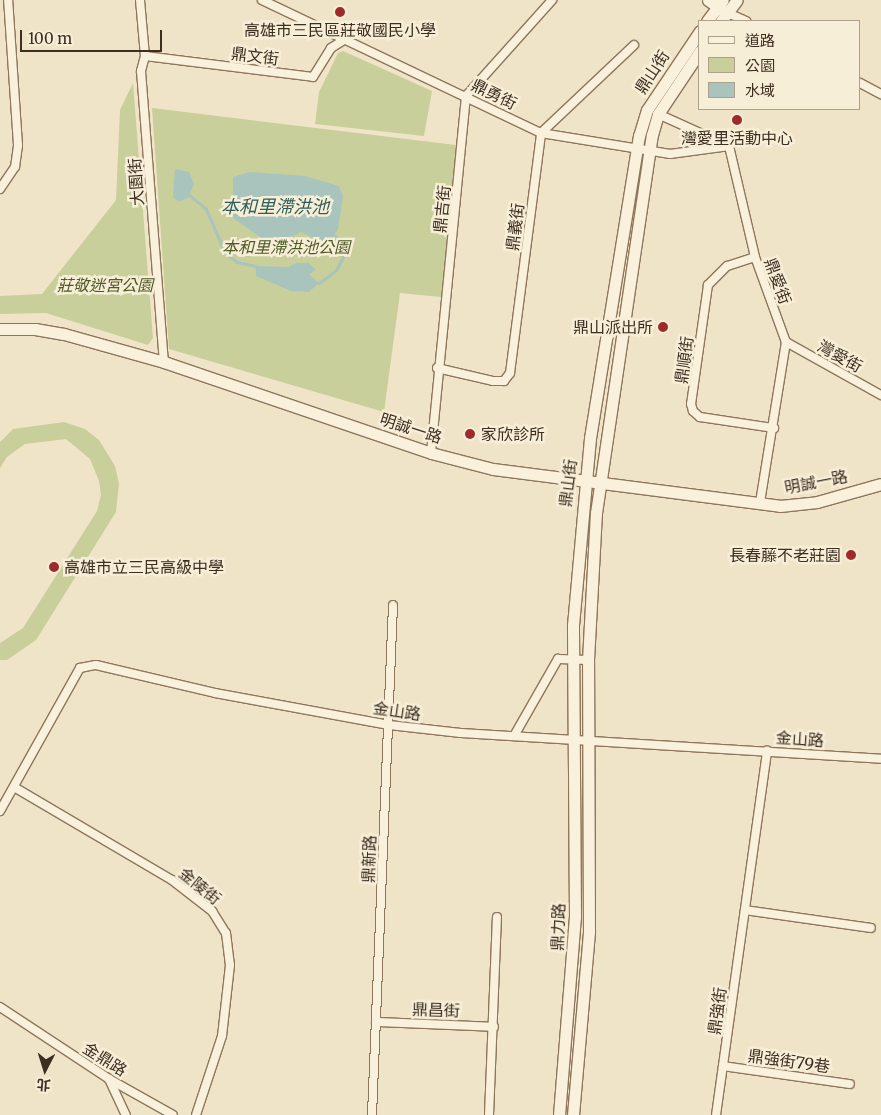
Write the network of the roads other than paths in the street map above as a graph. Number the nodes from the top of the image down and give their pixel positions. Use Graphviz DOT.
graph roads {
  1 [pos="8,0"];
  2 [pos="140,0"];
  3 [pos="262,0"];
  4 [pos="552,0"];
  5 [pos="708,0"];
  6 [pos="737,0"];
  7 [pos="723,10"];
  8 [pos="708,20"];
  9 [pos="744,20"];
  10 [pos="698,34"];
  11 [pos="344,40"];
  12 [pos="634,45"];
  13 [pos="698,54"];
  14 [pos="145,56"];
  15 [pos="861,84"];
  16 [pos="881,94"];
  17 [pos="466,96"];
  18 [pos="658,114"];
  19 [pos="542,133"];
  20 [pos="729,146"];
  21 [pos="636,147"];
  22 [pos="649,150"];
  23 [pos="3,187"];
  24 [pos="754,258"];
  25 [pos="609,312"];
  26 [pos="625,313"];
  27 [pos="0,329"];
  28 [pos="786,342"];
  29 [pos="164,362"];
  30 [pos="437,368"];
  31 [pos="881,395"];
  32 [pos="774,428"];
  33 [pos="431,453"];
  34 [pos="585,480"];
  35 [pos="600,482"];
  36 [pos="881,484"];
  37 [pos="760,503"];
  38 [pos="393,605"];
  39 [pos="572,660"];
  40 [pos="588,660"];
  41 [pos="388,725"];
  42 [pos="514,736"];
  43 [pos="574,739"];
  44 [pos="589,740"];
  45 [pos="767,751"];
  46 [pos="881,759"];
  47 [pos="14,787"];
  48 [pos="0,812"];
  49 [pos="745,910"];
  50 [pos="497,917"];
  51 [pos="871,928"];
  52 [pos="0,1007"];
  53 [pos="376,1022"];
  54 [pos="494,1027"];
  55 [pos="723,1066"];
  56 [pos="109,1079"];
  57 [pos="850,1084"];
  58 [pos="126,1115"];
  59 [pos="173,1115"];
  60 [pos="196,1115"];
  61 [pos="372,1115"];
  62 [pos="490,1115"];
  63 [pos="559,1115"];
  64 [pos="573,1115"];
  65 [pos="716,1115"];
  1 -- 23 [label="street"];
  2 -- 14 [label="street, 大園街"];
  3 -- 11 [label="street, 鼎勇街"];
  4 -- 17 [label="street"];
  5 -- 7 [label="street"];
  6 -- 7 [label="street"];
  7 -- 8 [label="street"];
  7 -- 9 [label="street"];
  10 -- 21 [label="street, 鼎山街"];
  11 -- 14 [label="street, 鼎文街"];
  11 -- 17 [label="street, 鼎勇街"];
  12 -- 19 [label="street"];
  13 -- 18 [label="street, 鼎山街"];
  14 -- 29 [label="street, 大園街"];
  15 -- 16 [label="street"];
  17 -- 19 [label="street, 鼎勇街"];
  17 -- 30 [label="street, 鼎吉街"];
  18 -- 20 [label="street"];
  18 -- 22 [label="street, 鼎山街"];
  19 -- 21 [label="street, 鼎勇街"];
  19 -- 30 [label="street, 鼎義街"];
  20 -- 22 [label="street, 鼎勇街"];
  20 -- 24 [label="street, 鼎愛街"];
  21 -- 22 [label="street, 鼎勇街"];
  21 -- 25 [label="street, 鼎山街"];
  22 -- 26 [label="street, 鼎山街"];
  24 -- 28 [label="street, 鼎愛街"];
  24 -- 32 [label="street, 鼎順街"];
  25 -- 26 [label="street"];
  25 -- 34 [label="street, 鼎山街"];
  26 -- 35 [label="street, 鼎山街"];
  27 -- 29 [label="street, 明誠一路"];
  28 -- 31 [label="street, 灣愛街"];
  28 -- 32 [label="street, 鼎愛街"];
  29 -- 33 [label="street, 明誠一路"];
  30 -- 33 [label="street, 鼎吉街"];
  32 -- 37 [label="street, 鼎愛街"];
  33 -- 34 [label="street, 明誠一路"];
  34 -- 35 [label="street, 明誠一路"];
  34 -- 39 [label="street, 鼎山街"];
  35 -- 37 [label="street, 明誠一路"];
  35 -- 40 [label="street, 鼎山街"];
  36 -- 37 [label="street, 明誠一路"];
  38 -- 41 [label="street, 鼎新路"];
  39 -- 40 [label="street"];
  39 -- 42 [label="street"];
  39 -- 43 [label="street, 鼎山街"];
  40 -- 44 [label="street, 鼎山街"];
  41 -- 42 [label="street, 金山路"];
  41 -- 47 [label="street, 金山路"];
  41 -- 53 [label="street, 鼎新路"];
  42 -- 43 [label="street, 金山路"];
  43 -- 44 [label="street, 金山路"];
  43 -- 63 [label="street, 鼎力路"];
  44 -- 45 [label="street, 金山路"];
  44 -- 64 [label="street, 鼎力路"];
  45 -- 46 [label="street, 金山路"];
  45 -- 49 [label="street, 鼎強街"];
  47 -- 48 [label="street, 金山路"];
  47 -- 60 [label="street, 金陵街"];
  49 -- 51 [label="street"];
  49 -- 55 [label="street, 鼎強街"];
  50 -- 54 [label="street"];
  52 -- 56 [label="street, 金鼎路"];
  53 -- 54 [label="street, 鼎昌街"];
  53 -- 61 [label="street, 鼎新路"];
  54 -- 62 [label="street"];
  55 -- 57 [label="street, 鼎強街79巷"];
  55 -- 65 [label="street, 鼎強街"];
  56 -- 58 [label="street"];
  56 -- 59 [label="street, 金鼎路"];
}
